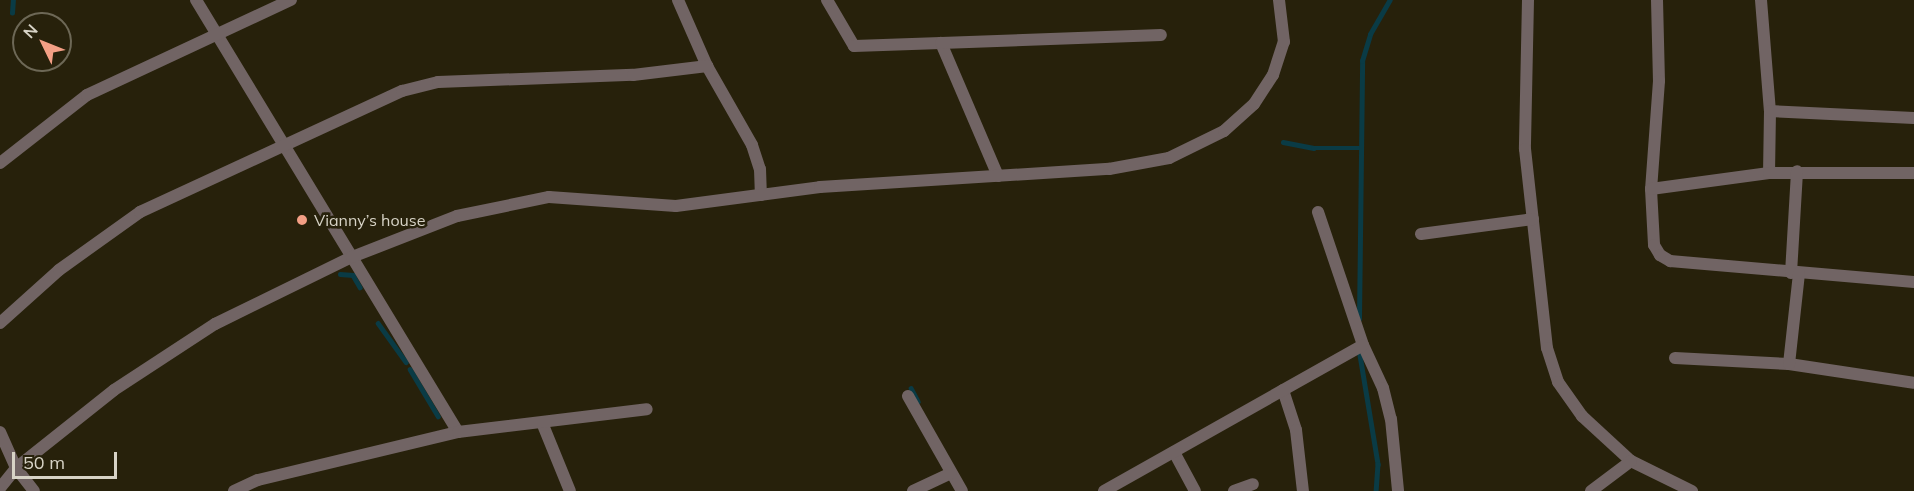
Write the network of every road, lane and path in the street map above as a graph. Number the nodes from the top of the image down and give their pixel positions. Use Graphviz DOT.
graph roads {
  1 [pos="196,0"];
  2 [pos="291,0"];
  3 [pos="678,0"];
  4 [pos="827,0"];
  5 [pos="1279,0"];
  6 [pos="1528,0"];
  7 [pos="1657,0"];
  8 [pos="1761,0"];
  9 [pos="220,35"];
  10 [pos="1161,35"];
  11 [pos="942,43"];
  12 [pos="707,66"];
  13 [pos="1770,111"];
  14 [pos="1914,118"];
  15 [pos="283,144"];
  16 [pos="0,163"];
  17 [pos="1797,171"];
  18 [pos="1769,173"];
  19 [pos="1914,173"];
  20 [pos="998,176"];
  21 [pos="1651,189"];
  22 [pos="761,195"];
  23 [pos="1318,212"];
  24 [pos="1533,219"];
  25 [pos="1421,234"];
  26 [pos="352,257"];
  27 [pos="1795,274"];
  28 [pos="1914,282"];
  29 [pos="0,322"];
  30 [pos="1363,345"];
  31 [pos="1675,358"];
  32 [pos="1789,364"];
  33 [pos="1914,383"];
  34 [pos="1283,390"];
  35 [pos="908,396"];
  36 [pos="647,409"];
  37 [pos="543,424"];
  38 [pos="0,432"];
  39 [pos="458,432"];
  40 [pos="1174,452"];
  41 [pos="1631,461"];
  42 [pos="16,468"];
  43 [pos="951,473"];
  44 [pos="1253,484"];
  45 [pos="0,488"];
  46 [pos="34,491"];
  47 [pos="234,491"];
  48 [pos="570,491"];
  49 [pos="913,491"];
  50 [pos="962,491"];
  51 [pos="1104,491"];
  52 [pos="1195,491"];
  53 [pos="1234,491"];
  54 [pos="1303,491"];
  55 [pos="1398,491"];
  56 [pos="1591,491"];
  57 [pos="1692,491"];
  1 -- 9 [label="street"];
  2 -- 9 [label="street"];
  3 -- 12 [label="street"];
  4 -- 11 [label="street"];
  5 -- 20 [label="street"];
  6 -- 24 [label="street"];
  7 -- 21 [label="street"];
  8 -- 13 [label="street"];
  9 -- 15 [label="street"];
  9 -- 16 [label="street"];
  10 -- 11 [label="street"];
  11 -- 20 [label="street"];
  12 -- 15 [label="street"];
  12 -- 22 [label="street"];
  13 -- 14 [label="street"];
  13 -- 18 [label="street"];
  15 -- 26 [label="street"];
  15 -- 29 [label="street"];
  17 -- 18 [label="street"];
  17 -- 19 [label="street"];
  17 -- 27 [label="street"];
  18 -- 21 [label="street"];
  20 -- 22 [label="street"];
  21 -- 27 [label="street"];
  22 -- 26 [label="street"];
  23 -- 30 [label="street"];
  24 -- 25 [label="street"];
  24 -- 41 [label="street"];
  26 -- 39 [label="street"];
  26 -- 42 [label="street"];
  27 -- 28 [label="street"];
  27 -- 32 [label="street"];
  30 -- 34 [label="street"];
  30 -- 55 [label="street"];
  31 -- 32 [label="street"];
  32 -- 33 [label="street"];
  34 -- 40 [label="street"];
  34 -- 54 [label="street"];
  35 -- 43 [label="street"];
  36 -- 37 [label="street"];
  37 -- 39 [label="street"];
  37 -- 48 [label="street"];
  38 -- 42 [label="street"];
  39 -- 47 [label="street"];
  40 -- 51 [label="street"];
  40 -- 52 [label="street"];
  41 -- 56 [label="street"];
  41 -- 57 [label="street"];
  42 -- 45 [label="street"];
  42 -- 46 [label="street"];
  43 -- 49 [label="street"];
  43 -- 50 [label="street"];
  44 -- 53 [label="street"];
}
